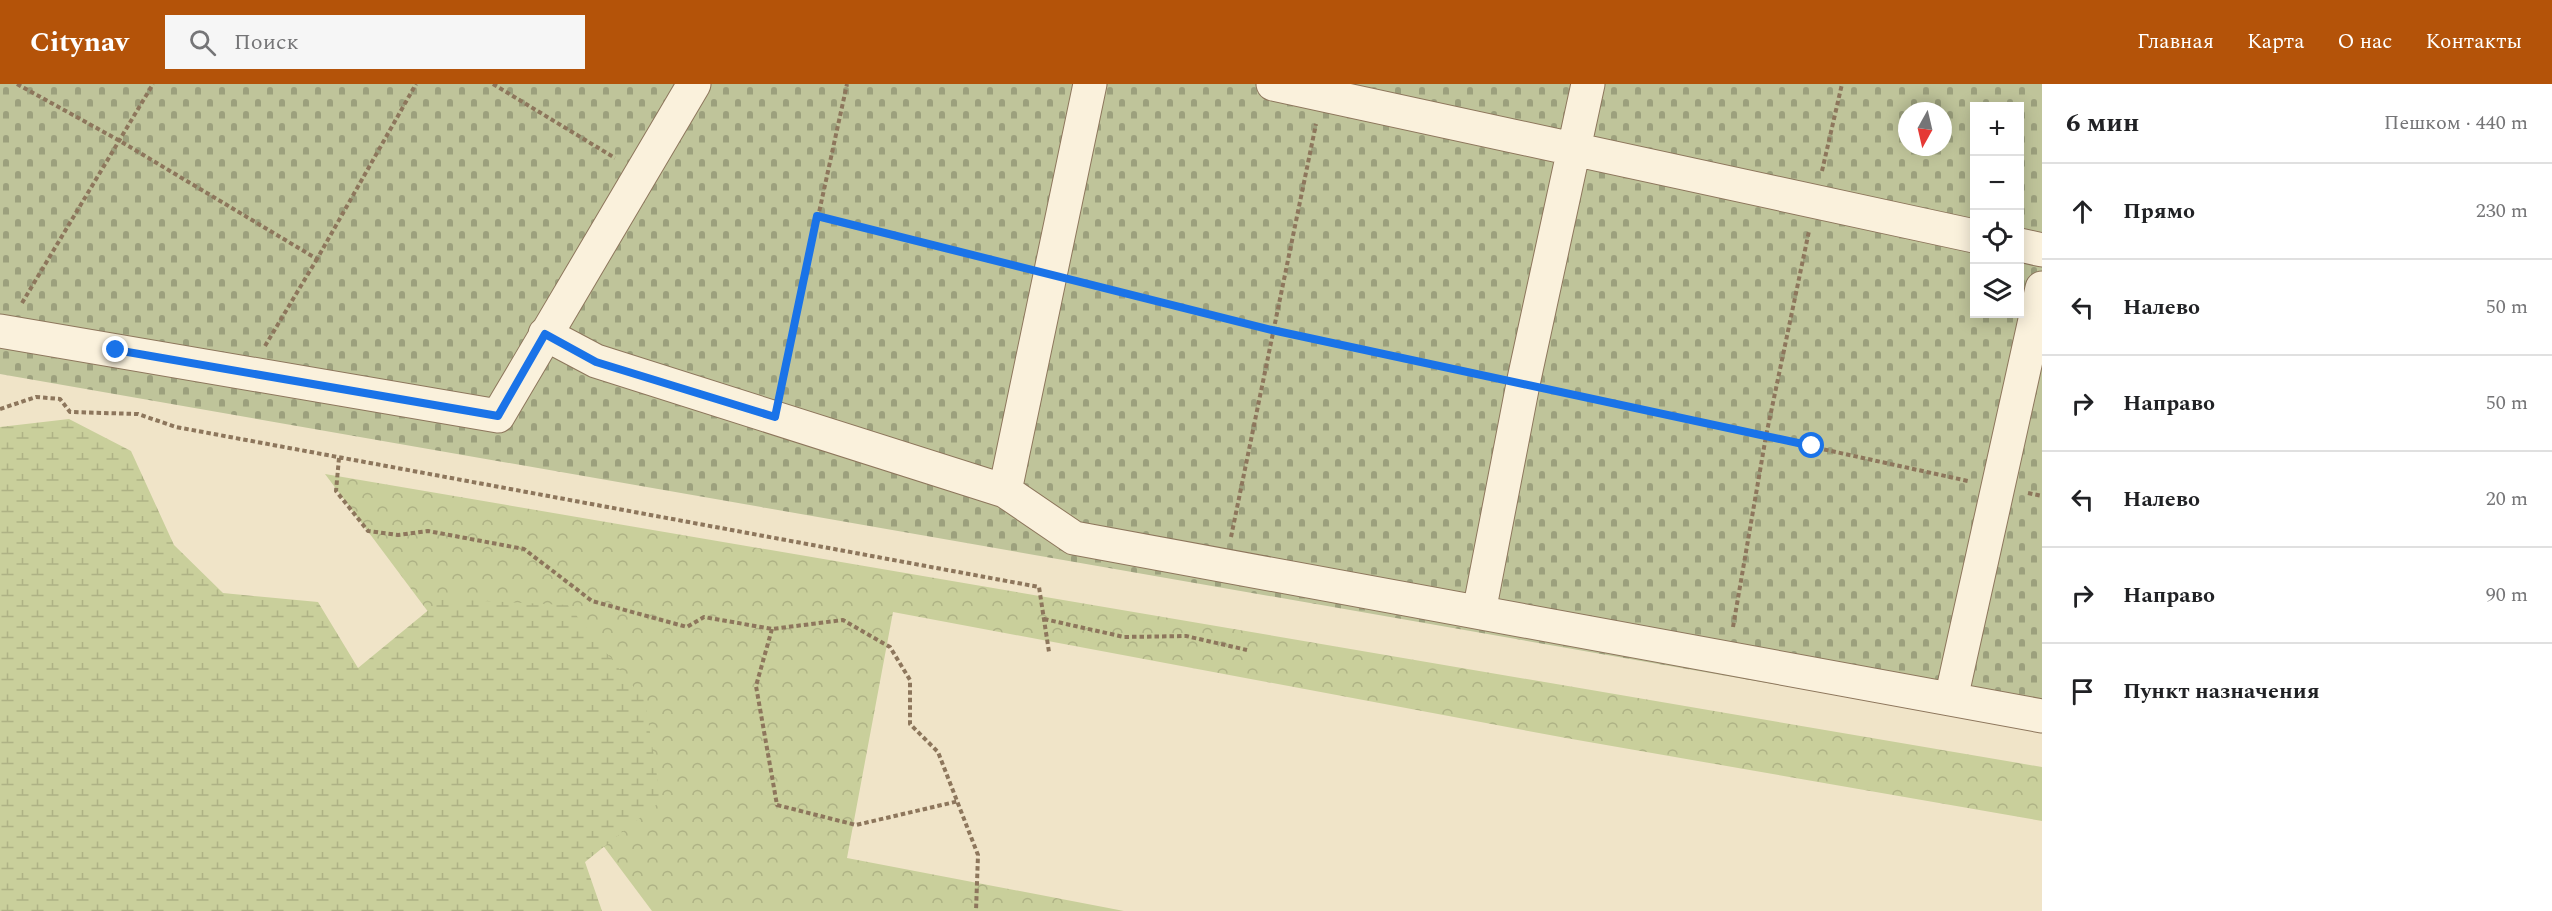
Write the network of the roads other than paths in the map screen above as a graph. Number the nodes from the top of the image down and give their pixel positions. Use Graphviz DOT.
graph roads {
  1 [pos="694,84"];
  2 [pos="1090,84"];
  3 [pos="1273,84"];
  4 [pos="1588,84"];
  5 [pos="1573,148"];
  6 [pos="1970,235"];
  7 [pos="2024,246"];
  8 [pos="2042,249"];
  9 [pos="2042,288"];
  10 [pos="2,331"];
  11 [pos="545,334"];
  12 [pos="1005,491"];
  13 [pos="1479,612"];
  14 [pos="1951,699"];
  15 [pos="2042,716"];
  1 -- 11 [label="lane"];
  2 -- 12 [label="lane"];
  3 -- 5 [label="lane"];
  4 -- 5 [label="lane"];
  5 -- 6 [label="lane"];
  5 -- 13 [label="lane"];
  7 -- 8 [label="lane"];
  9 -- 14 [label="lane"];
  10 -- 11 [label="lane"];
  11 -- 12 [label="lane"];
  12 -- 13 [label="lane"];
  13 -- 14 [label="lane"];
  14 -- 15 [label="lane"];
}
